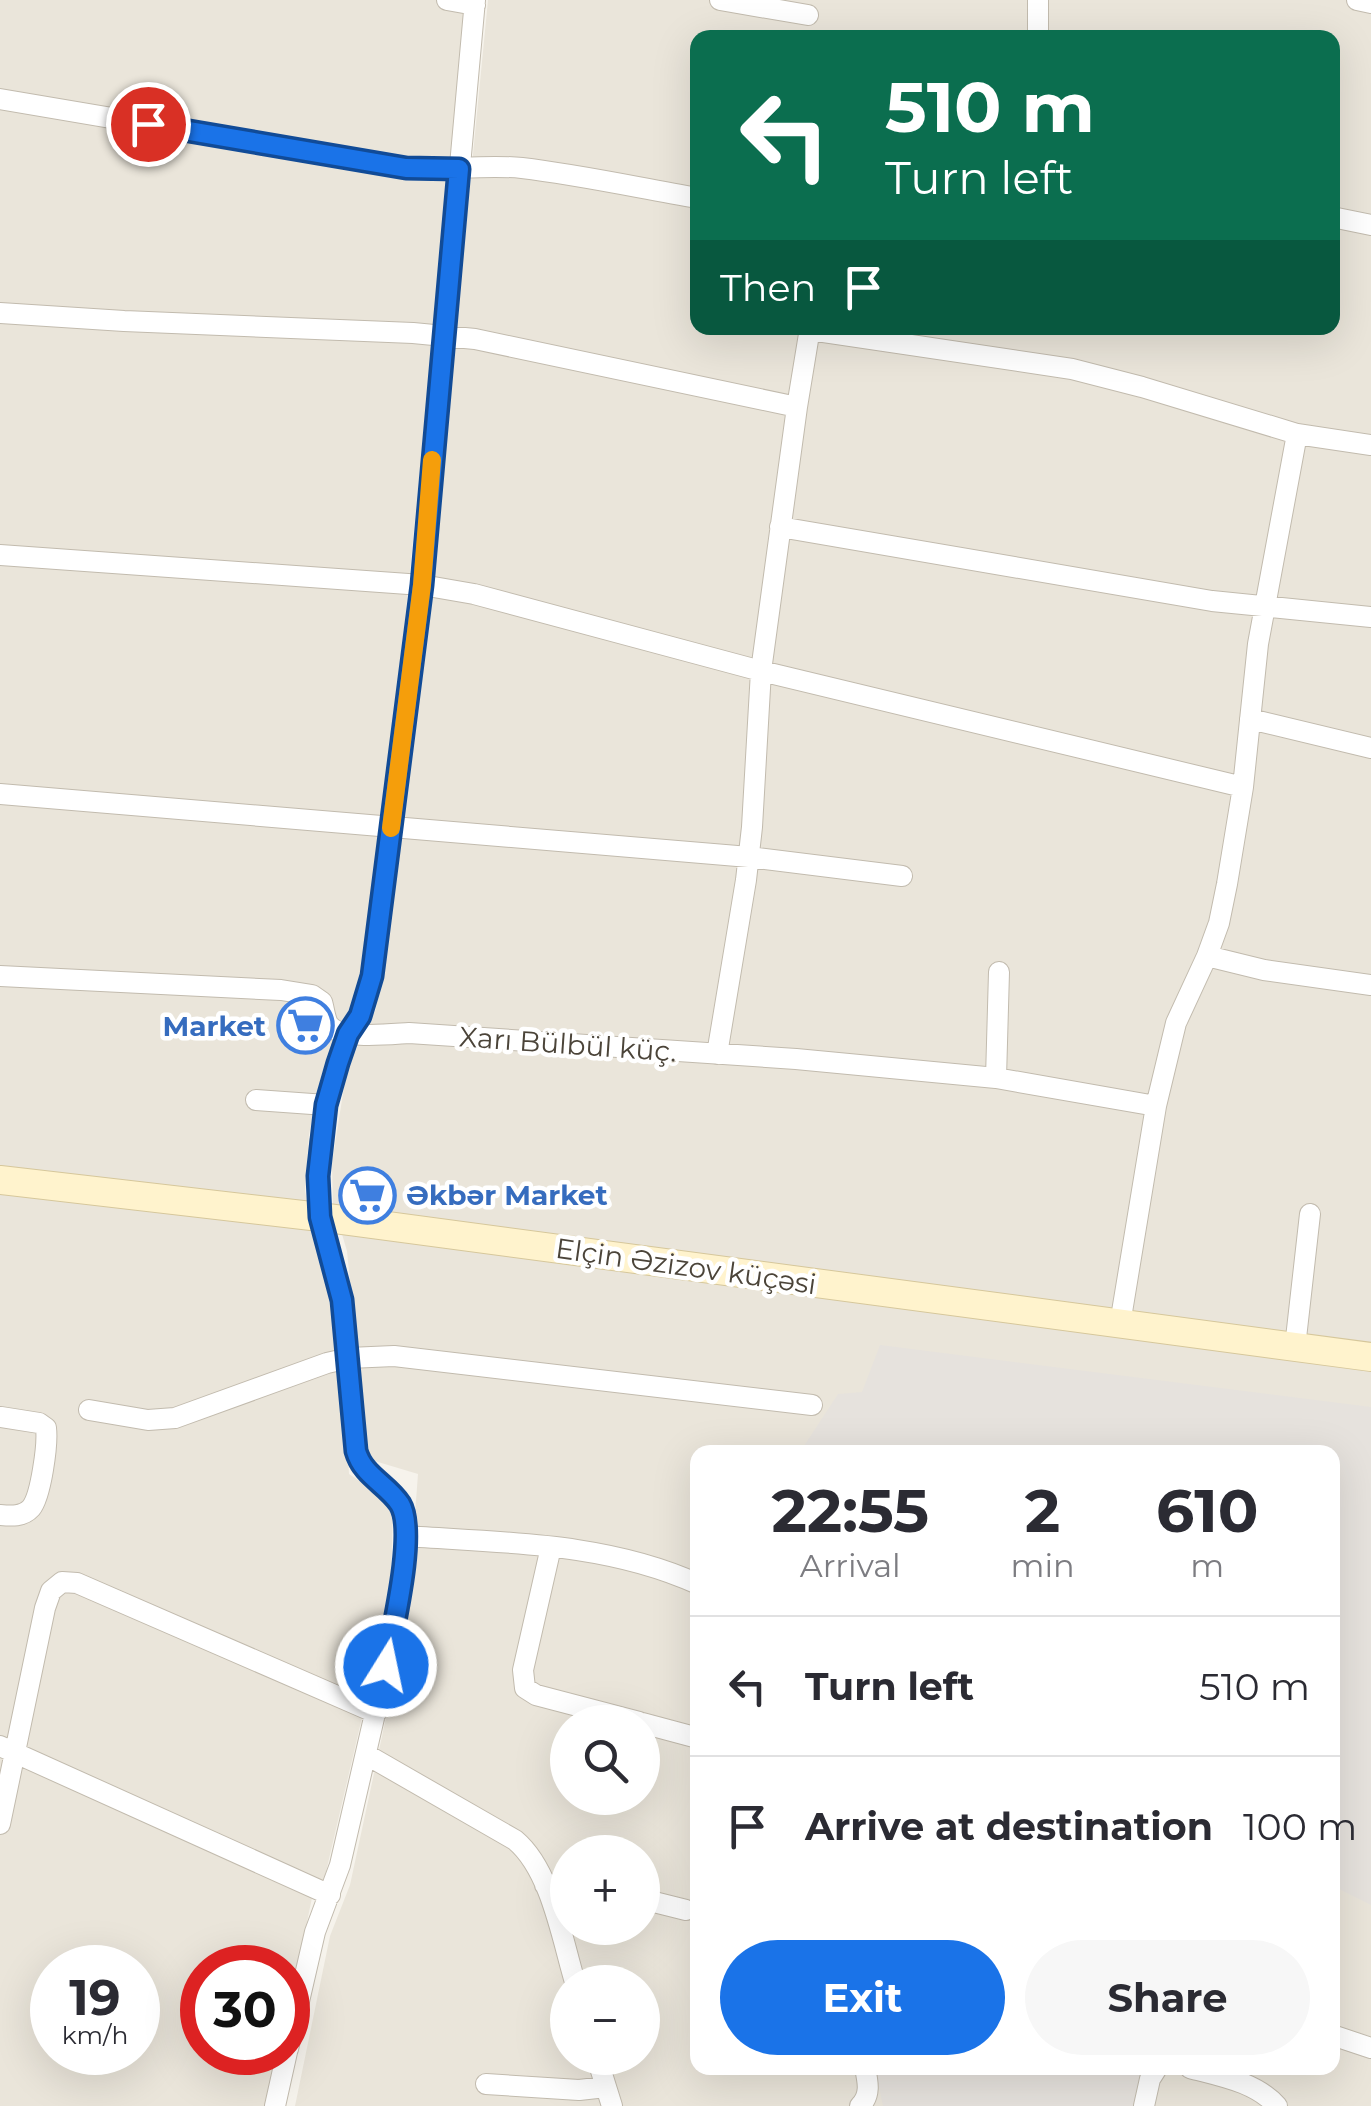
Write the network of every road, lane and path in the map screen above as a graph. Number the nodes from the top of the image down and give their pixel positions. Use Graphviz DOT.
graph roads {
  1 [pos="447,0"];
  2 [pos="720,0"];
  3 [pos="1038,0"];
  4 [pos="1357,0"];
  5 [pos="475,2"];
  6 [pos="1371,3"];
  7 [pos="808,15"];
  8 [pos="1038,30"];
  9 [pos="0,99"];
  10 [pos="459,169"];
  11 [pos="690,197"];
  12 [pos="1340,218"];
  13 [pos="1371,225"];
  14 [pos="0,313"];
  15 [pos="809,335"];
  16 [pos="848,335"];
  17 [pos="443,336"];
  18 [pos="796,407"];
  19 [pos="1297,434"];
  20 [pos="1371,445"];
  21 [pos="780,527"];
  22 [pos="0,555"];
  23 [pos="422,585"];
  24 [pos="1266,607"];
  25 [pos="1371,616"];
  26 [pos="761,671"];
  27 [pos="1250,719"];
  28 [pos="1371,748"];
  29 [pos="1243,787"];
  30 [pos="0,794"];
  31 [pos="391,828"];
  32 [pos="749,857"];
  33 [pos="902,876"];
  34 [pos="1208,956"];
  35 [pos="999,972"];
  36 [pos="0,976"];
  37 [pos="1371,985"];
  38 [pos="348,1034"];
  39 [pos="718,1054"];
  40 [pos="996,1078"];
  41 [pos="256,1100"];
  42 [pos="326,1105"];
  43 [pos="1156,1106"];
  44 [pos="0,1180"];
  45 [pos="1310,1214"];
  46 [pos="320,1217"];
  47 [pos="1120,1324"];
  48 [pos="1295,1348"];
  49 [pos="1371,1357"];
  50 [pos="349,1358"];
  51 [pos="812,1405"];
  52 [pos="88,1410"];
  53 [pos="1,1417"];
  54 [pos="0,1515"];
  55 [pos="406,1536"];
  56 [pos="551,1547"];
  57 [pos="690,1581"];
  58 [pos="576,1705"];
  59 [pos="376,1713"];
  60 [pos="660,1728"];
  61 [pos="690,1736"];
  62 [pos="8,1750"];
  63 [pos="367,1755"];
  64 [pos="0,1824"];
  65 [pos="545,1885"];
  66 [pos="550,1885"];
  67 [pos="330,1894"];
  68 [pos="660,1904"];
  69 [pos="686,1910"];
  70 [pos="310,1950"];
  71 [pos="570,1965"];
  72 [pos="1340,2038"];
  73 [pos="1371,2048"];
  74 [pos="281,2075"];
  75 [pos="866,2075"];
  76 [pos="1152,2075"];
  77 [pos="1214,2075"];
  78 [pos="486,2084"];
  79 [pos="609,2096"];
  80 [pos="274,2106"];
  81 [pos="860,2106"];
  82 [pos="1144,2106"];
  83 [pos="1277,2106"];
  1 -- 5 [label="street"];
  2 -- 7 [label="street"];
  3 -- 8 [label="street"];
  4 -- 6 [label="street"];
  5 -- 10 [label="street"];
  9 -- 10 [label="street"];
  10 -- 11 [label="street"];
  10 -- 17 [label="street"];
  12 -- 13 [label="street"];
  14 -- 17 [label="street"];
  15 -- 18 [label="street"];
  16 -- 19 [label="street"];
  17 -- 18 [label="street"];
  17 -- 23 [label="street"];
  18 -- 21 [label="street"];
  19 -- 20 [label="street"];
  19 -- 24 [label="street"];
  21 -- 24 [label="street"];
  21 -- 26 [label="street"];
  22 -- 23 [label="street"];
  23 -- 26 [label="street"];
  23 -- 31 [label="street"];
  24 -- 25 [label="street"];
  24 -- 27 [label="street"];
  26 -- 29 [label="street"];
  26 -- 32 [label="street"];
  27 -- 28 [label="street"];
  27 -- 29 [label="street"];
  29 -- 34 [label="street"];
  30 -- 31 [label="street"];
  31 -- 32 [label="street"];
  31 -- 38 [label="street"];
  32 -- 33 [label="street"];
  32 -- 39 [label="street"];
  34 -- 37 [label="street"];
  34 -- 43 [label="street"];
  35 -- 40 [label="street"];
  36 -- 38 [label="street"];
  38 -- 39 [label="street, Xarı Bülbül küç."];
  38 -- 42 [label="street"];
  39 -- 40 [label="street, Xarı Bülbül küç."];
  40 -- 43 [label="street, Xarı Bülbül küç."];
  41 -- 42 [label="street"];
  42 -- 46 [label="street"];
  43 -- 47 [label="street"];
  44 -- 46 [label="street, Elçin Əzizov küçəsi"];
  45 -- 48 [label="street"];
  46 -- 47 [label="street, Elçin Əzizov küçəsi"];
  46 -- 50 [label="street"];
  47 -- 48 [label="street, Elçin Əzizov küçəsi"];
  48 -- 49 [label="street, Elçin Əzizov küçəsi"];
  50 -- 51 [label="street"];
  50 -- 52 [label="street"];
  50 -- 55 [label="street"];
  53 -- 54 [label="street"];
  55 -- 56 [label="street"];
  55 -- 59 [label="street"];
  56 -- 57 [label="street"];
  56 -- 58 [label="street"];
  59 -- 62 [label="street"];
  59 -- 63 [label="street"];
  60 -- 61 [label="street"];
  62 -- 64 [label="street"];
  62 -- 67 [label="street"];
  63 -- 65 [label="street"];
  63 -- 67 [label="street"];
  65 -- 66 [label="street"];
  65 -- 71 [label="street"];
  67 -- 70 [label="street"];
  68 -- 69 [label="street"];
  72 -- 73 [label="street"];
  74 -- 80 [label="street"];
  75 -- 81 [label="street"];
  76 -- 82 [label="street"];
  77 -- 83 [label="street"];
  78 -- 79 [label="street"];
}
